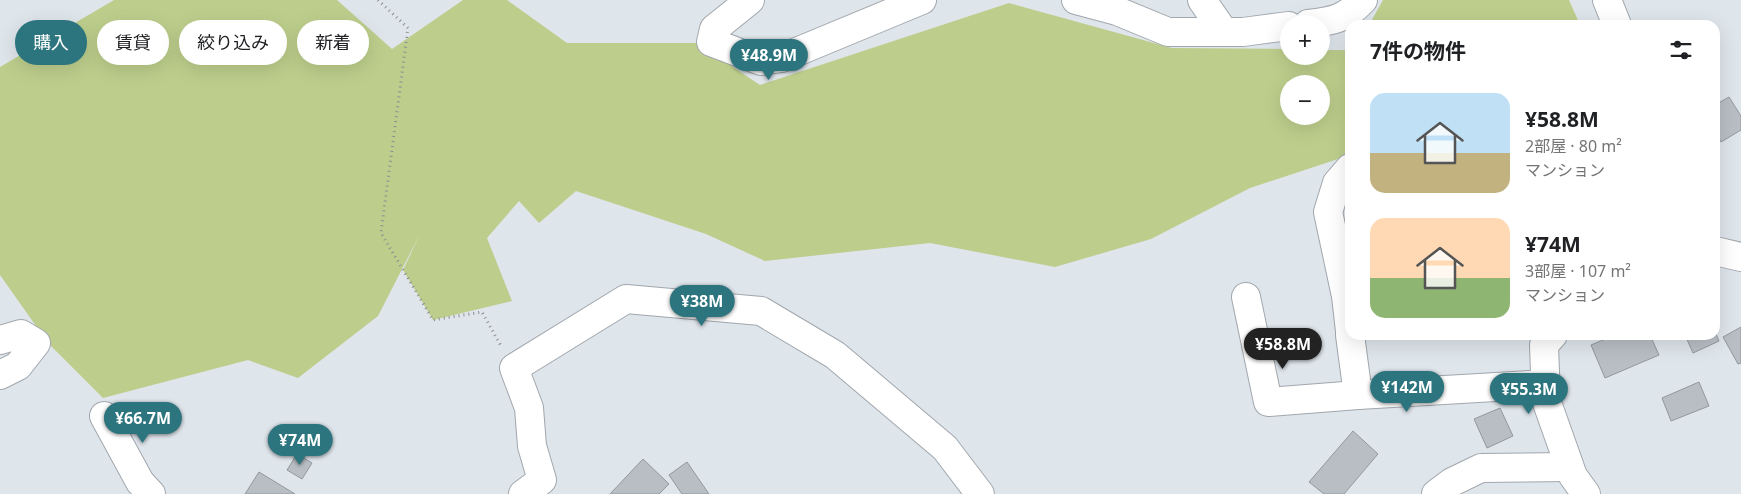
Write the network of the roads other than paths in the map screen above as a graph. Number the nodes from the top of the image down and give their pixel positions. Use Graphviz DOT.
graph roads {
  1 [pos="750,0"];
  2 [pos="922,0"];
  3 [pos="1076,0"];
  4 [pos="1202,0"];
  5 [pos="1363,0"];
  6 [pos="1607,0"];
  7 [pos="1615,20"];
  8 [pos="1330,21"];
  9 [pos="1280,27"];
  10 [pos="1224,32"];
  11 [pos="1345,174"];
  12 [pos="1720,252"];
  13 [pos="1741,257"];
  14 [pos="1345,291"];
  15 [pos="1246,296"];
  16 [pos="0,340"];
  17 [pos="1351,340"];
  18 [pos="1548,340"];
  19 [pos="0,375"];
  20 [pos="1546,384"];
  21 [pos="1358,395"];
  22 [pos="104,416"];
  23 [pos="1570,467"];
  24 [pos="151,494"];
  25 [pos="523,494"];
  26 [pos="980,494"];
  27 [pos="1436,494"];
  28 [pos="1586,494"];
  1 -- 2 [label="street"];
  3 -- 10 [label="street"];
  4 -- 10 [label="street"];
  5 -- 8 [label="street"];
  6 -- 7 [label="street"];
  9 -- 10 [label="street"];
  11 -- 14 [label="street"];
  12 -- 13 [label="street"];
  15 -- 21 [label="street"];
  16 -- 19 [label="street"];
  17 -- 21 [label="street"];
  18 -- 20 [label="street"];
  20 -- 21 [label="street"];
  20 -- 23 [label="street"];
  22 -- 24 [label="street"];
  23 -- 27 [label="street"];
  23 -- 28 [label="street"];
  25 -- 26 [label="street"];
}
